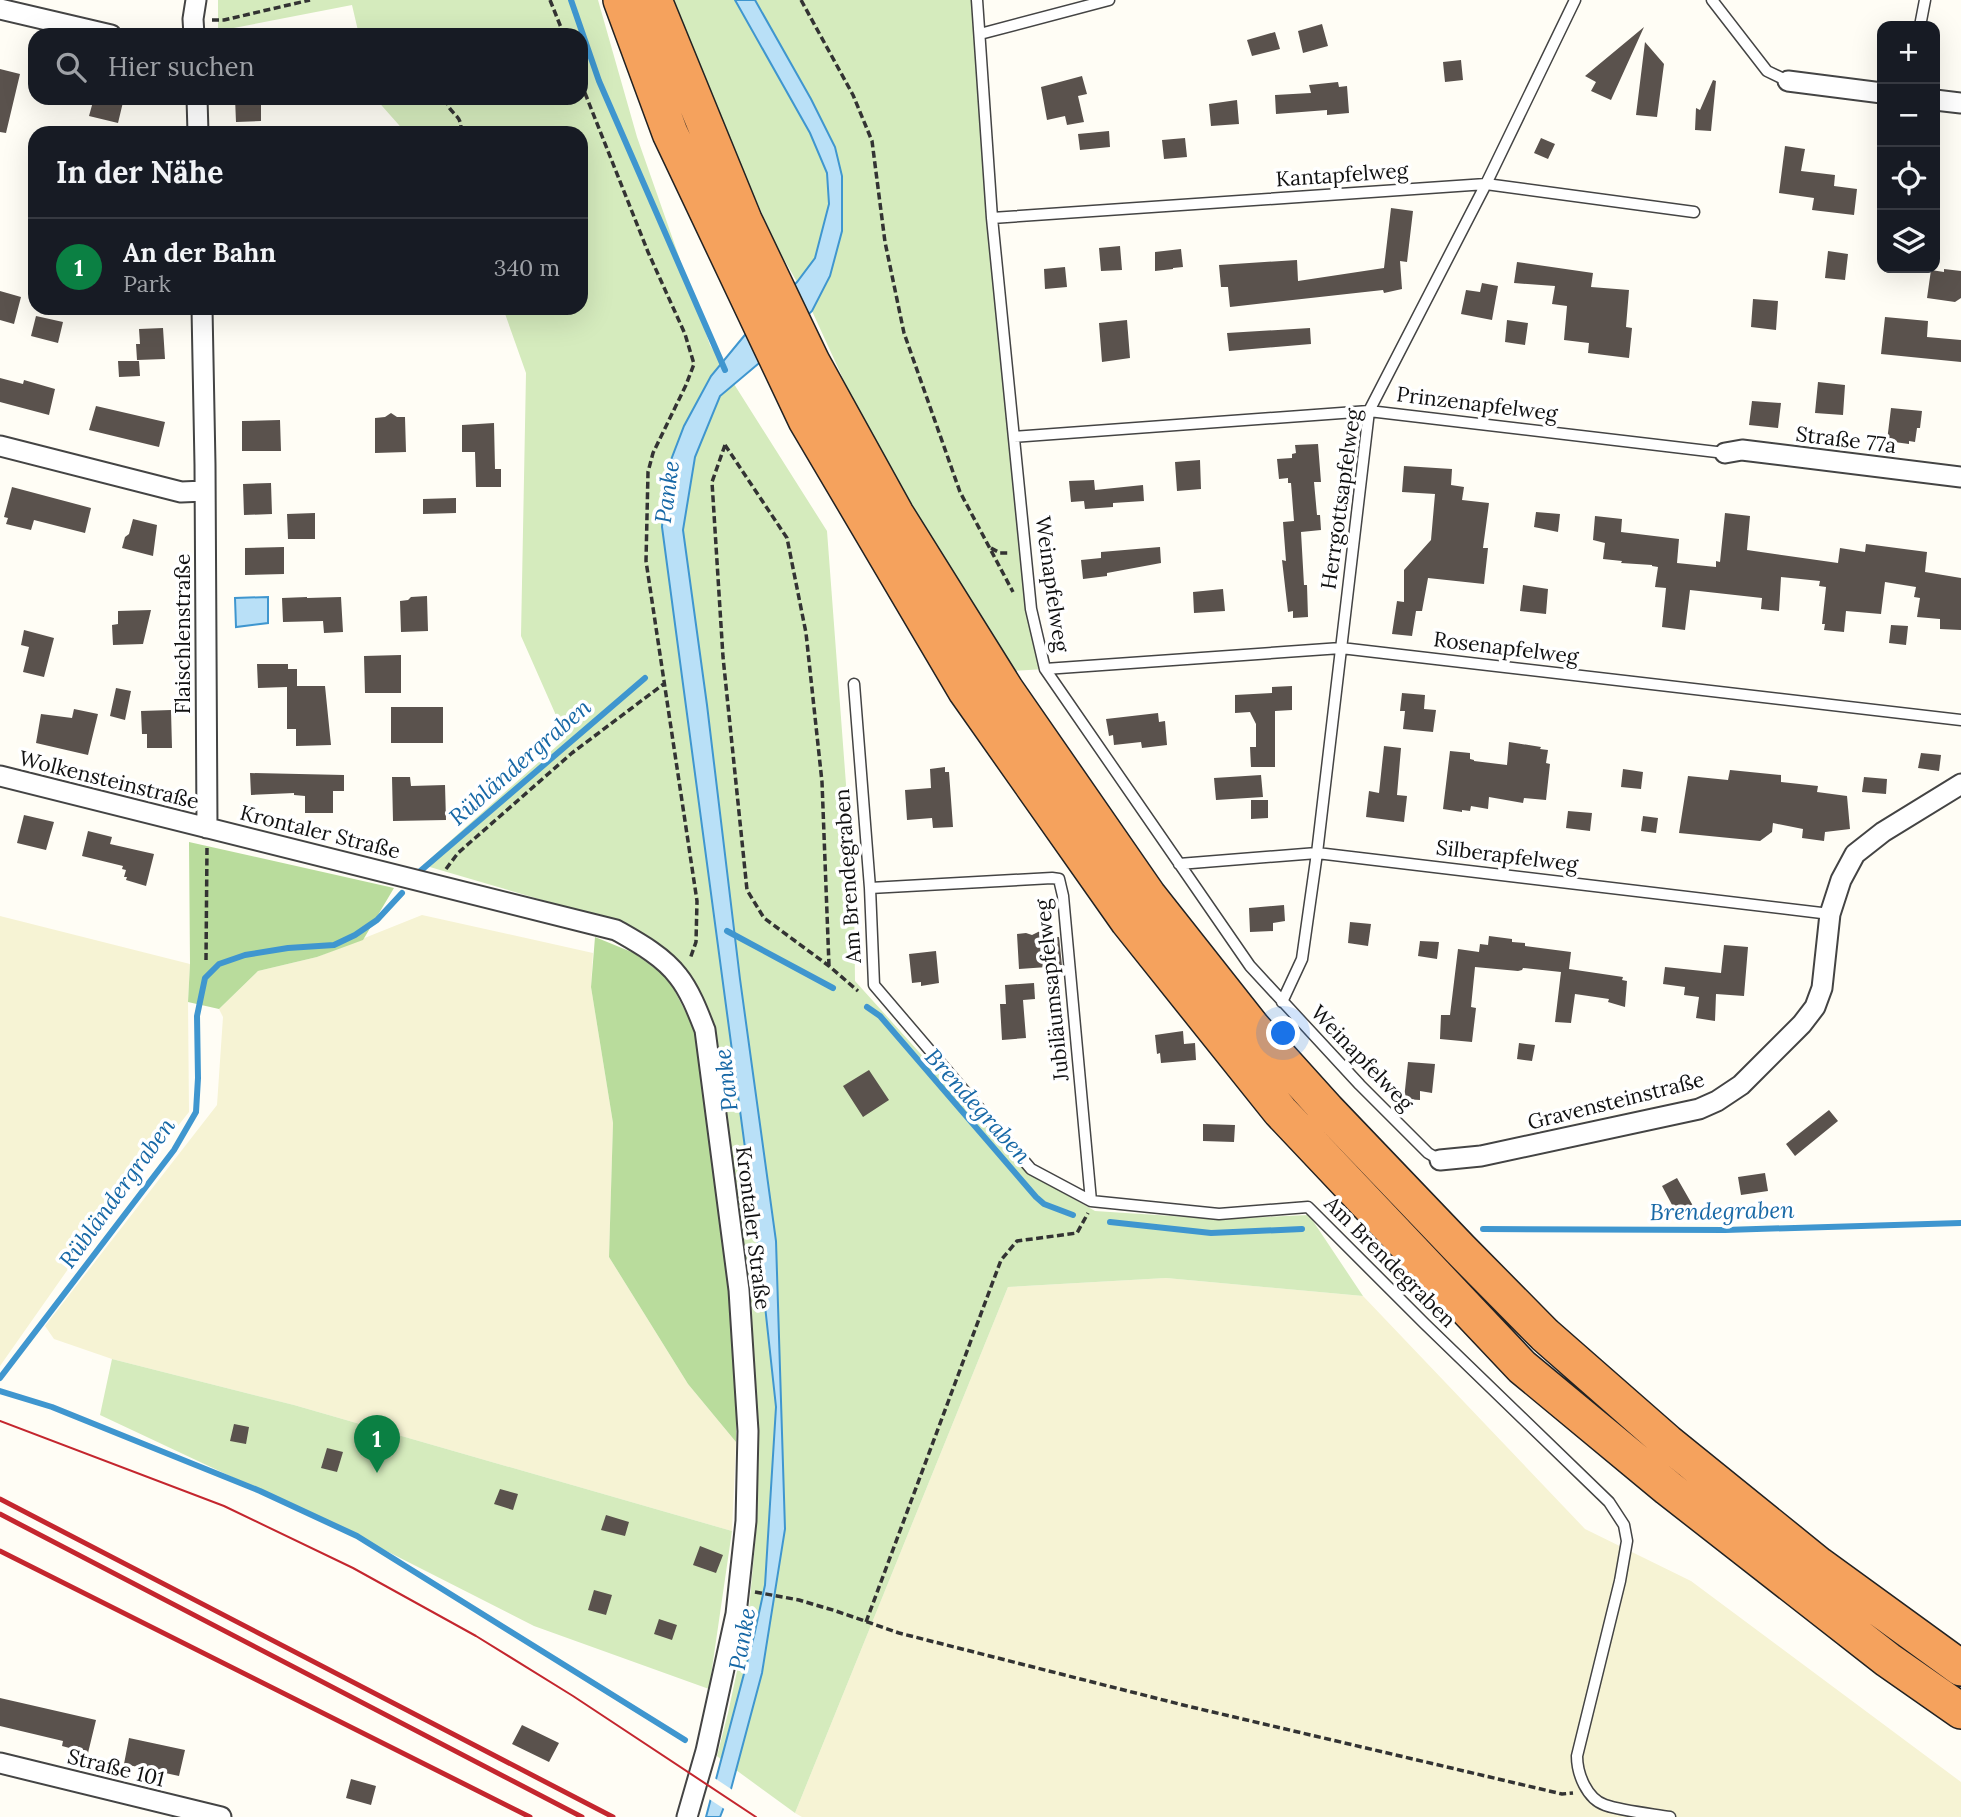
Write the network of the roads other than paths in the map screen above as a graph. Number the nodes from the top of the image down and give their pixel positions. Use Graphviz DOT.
graph roads {
  1 [pos="621,0"];
  2 [pos="654,0"];
  3 [pos="977,0"];
  4 [pos="1109,0"];
  5 [pos="1575,0"];
  6 [pos="1712,0"];
  7 [pos="1925,0"];
  8 [pos="0,9"];
  9 [pos="1921,21"];
  10 [pos="81,28"];
  11 [pos="979,34"];
  12 [pos="1788,81"];
  13 [pos="1877,92"];
  14 [pos="1940,101"];
  15 [pos="1961,103"];
  16 [pos="197,105"];
  17 [pos="198,126"];
  18 [pos="1486,184"];
  19 [pos="1694,212"];
  20 [pos="992,218"];
  21 [pos="202,315"];
  22 [pos="777,324"];
  23 [pos="1369,411"];
  24 [pos="1014,437"];
  25 [pos="0,446"];
  26 [pos="1725,453"];
  27 [pos="1961,478"];
  28 [pos="205,491"];
  29 [pos="1341,648"];
  30 [pos="1045,669"];
  31 [pos="854,684"];
  32 [pos="1961,720"];
  33 [pos="0,776"];
  34 [pos="1961,784"];
  35 [pos="207,828"];
  36 [pos="1317,853"];
  37 [pos="1179,864"];
  38 [pos="870,888"];
  39 [pos="1830,914"];
  40 [pos="1282,1002"];
  41 [pos="1440,1160"];
  42 [pos="1091,1201"];
  43 [pos="1961,1668"];
  44 [pos="1961,1711"];
  45 [pos="0,1763"];
  46 [pos="221,1817"];
  47 [pos="687,1817"];
  48 [pos="1670,1817"];
  1 -- 22 [label="highway"];
  2 -- 22 [label="highway"];
  3 -- 11 [label="lane, Weinapfelweg"];
  4 -- 11 [label="lane"];
  5 -- 18 [label="lane, Herrgottsapfelweg"];
  6 -- 12 [label="lane"];
  7 -- 9 [label="lane"];
  8 -- 10 [label="street"];
  11 -- 20 [label="lane, Weinapfelweg"];
  12 -- 13 [label="street"];
  14 -- 15 [label="street"];
  16 -- 17 [label="street"];
  18 -- 19 [label="lane, Kantapfelweg"];
  18 -- 20 [label="lane, Kantapfelweg"];
  18 -- 23 [label="lane, Herrgottsapfelweg"];
  20 -- 24 [label="lane, Weinapfelweg"];
  21 -- 28 [label="street, Flaischlenstraße"];
  22 -- 43 [label="highway"];
  22 -- 44 [label="highway"];
  23 -- 24 [label="lane, Prinzenapfelweg"];
  23 -- 26 [label="lane, Prinzenapfelweg"];
  23 -- 29 [label="lane, Herrgottsapfelweg"];
  24 -- 30 [label="lane, Weinapfelweg"];
  25 -- 28 [label="street"];
  26 -- 27 [label="street, Straße 77a"];
  28 -- 35 [label="street, Flaischlenstraße"];
  29 -- 30 [label="lane, Rosenapfelweg"];
  29 -- 32 [label="lane, Rosenapfelweg"];
  29 -- 36 [label="lane, Herrgottsapfelweg"];
  30 -- 37 [label="lane, Weinapfelweg"];
  31 -- 38 [label="lane, Am Brendegraben"];
  33 -- 35 [label="street, Wolkensteinstraße"];
  34 -- 39 [label="street, Gravensteinstraße"];
  35 -- 47 [label="street, Krontaler Straße"];
  36 -- 37 [label="lane, Silberapfelweg"];
  36 -- 39 [label="lane, Silberapfelweg"];
  36 -- 40 [label="lane, Herrgottsapfelweg"];
  37 -- 40 [label="lane, Weinapfelweg"];
  38 -- 42 [label="lane, Am Brendegraben"];
  38 -- 42 [label="lane, Jubiläumsapfelweg"];
  39 -- 41 [label="street, Gravensteinstraße"];
  40 -- 41 [label="lane, Weinapfelweg"];
  42 -- 48 [label="lane, Am Brendegraben"];
  45 -- 46 [label="street, Straße 101"];
}
